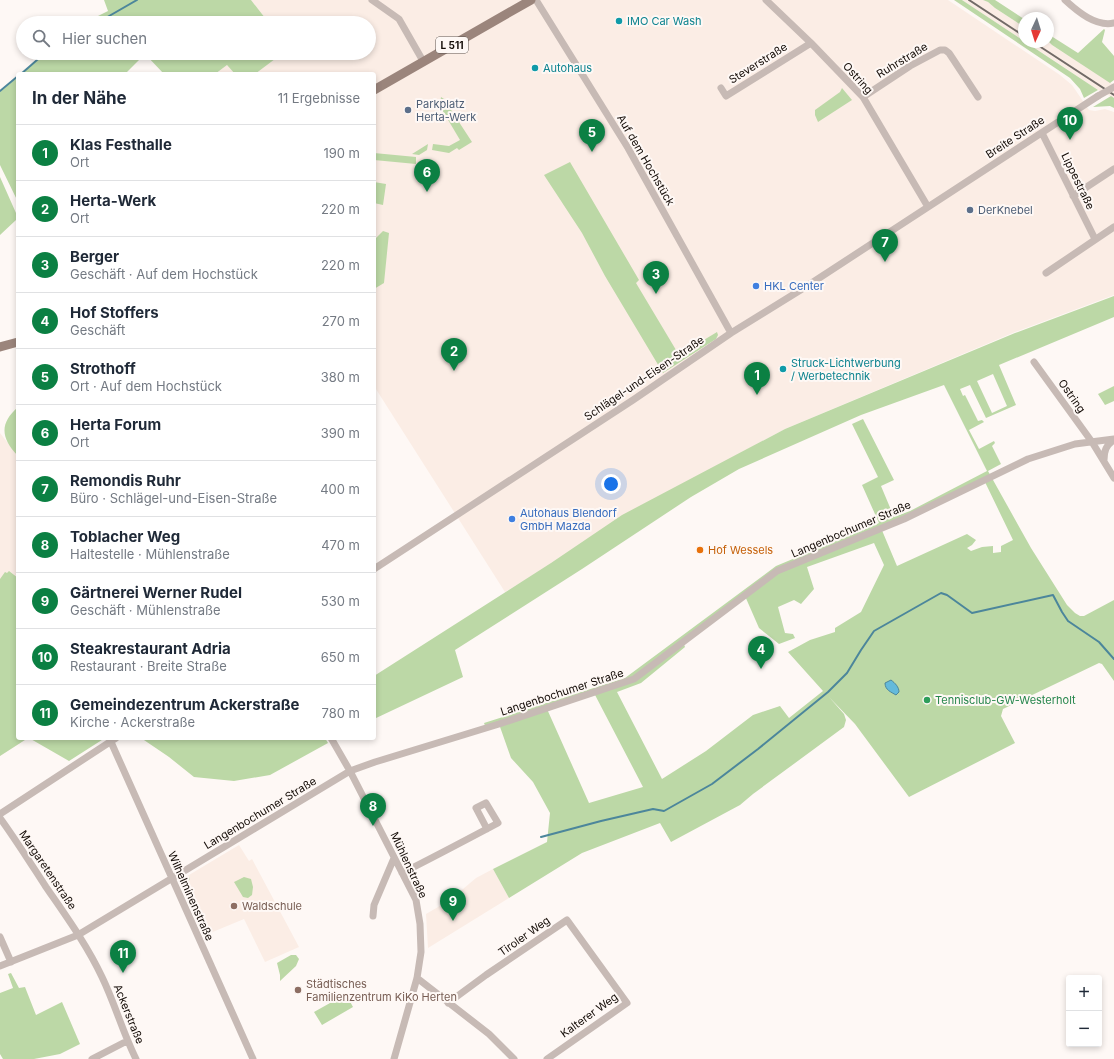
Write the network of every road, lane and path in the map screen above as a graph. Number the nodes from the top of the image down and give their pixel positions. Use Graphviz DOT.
graph roads {
  1 [pos="372,0"];
  2 [pos="531,0"];
  3 [pos="536,0"];
  4 [pos="766,0"];
  5 [pos="1065,0"];
  6 [pos="1113,23"];
  7 [pos="810,43"];
  8 [pos="424,61"];
  9 [pos="1114,87"];
  10 [pos="721,88"];
  11 [pos="376,89"];
  12 [pos="863,97"];
  13 [pos="978,97"];
  14 [pos="1042,133"];
  15 [pos="1114,169"];
  16 [pos="1073,196"];
  17 [pos="928,207"];
  18 [pos="1114,227"];
  19 [pos="1095,239"];
  20 [pos="1046,273"];
  21 [pos="731,333"];
  22 [pos="16,343"];
  23 [pos="0,347"];
  24 [pos="1034,362"];
  25 [pos="1114,440"];
  26 [pos="1092,442"];
  27 [pos="1104,461"];
  28 [pos="1114,478"];
  29 [pos="376,568"];
  30 [pos="113,740"];
  31 [pos="332,740"];
  32 [pos="350,771"];
  33 [pos="0,814"];
  34 [pos="0,818"];
  35 [pos="487,829"];
  36 [pos="394,858"];
  37 [pos="402,873"];
  38 [pos="171,879"];
  39 [pos="373,916"];
  40 [pos="78,935"];
  41 [pos="0,937"];
  42 [pos="11,962"];
  43 [pos="0,966"];
  44 [pos="417,978"];
  45 [pos="614,985"];
  46 [pos="448,1003"];
  47 [pos="127,1041"];
  48 [pos="92,1059"];
  49 [pos="136,1059"];
  50 [pos="252,1059"];
  51 [pos="394,1059"];
  52 [pos="514,1059"];
  53 [pos="547,1059"];
  1 -- 8 [label="street"];
  2 -- 8 [label="main road, L 511"];
  3 -- 21 [label="street, Auf dem Hochstück"];
  4 -- 7 [label="street, Ostring"];
  5 -- 6 [label="street"];
  7 -- 10 [label="street, Steverstraße"];
  7 -- 12 [label="street, Ostring"];
  8 -- 11 [label="main road, L 511"];
  9 -- 14 [label="street, Breite Straße, bridge"];
  12 -- 13 [label="street, Ruhrstraße"];
  12 -- 17 [label="street, Ostring"];
  14 -- 16 [label="street, Lippestraße"];
  14 -- 17 [label="street, Breite Straße"];
  15 -- 16 [label="street"];
  16 -- 19 [label="street, Lippestraße"];
  17 -- 21 [label="street, Schlägel-und-Eisen-Straße"];
  18 -- 19 [label="street"];
  19 -- 20 [label="street"];
  21 -- 29 [label="street, Schlägel-und-Eisen-Straße"];
  22 -- 23 [label="main road"];
  24 -- 26 [label="street, Ostring"];
  25 -- 26 [label="street, Langenbochumer Straße"];
  25 -- 27 [label="street"];
  26 -- 27 [label="street, Ostring"];
  26 -- 32 [label="street, Langenbochumer Straße"];
  27 -- 28 [label="street, Ostring"];
  30 -- 33 [label="street"];
  30 -- 38 [label="street, Wilhelminenstraße"];
  31 -- 32 [label="street, Mühlenstraße"];
  32 -- 36 [label="street, Mühlenstraße"];
  32 -- 38 [label="street, Langenbochumer Straße"];
  34 -- 40 [label="street, Margaretenstraße"];
  35 -- 37 [label="street"];
  36 -- 37 [label="street, Mühlenstraße"];
  36 -- 39 [label="street"];
  37 -- 44 [label="street, Mühlenstraße"];
  38 -- 40 [label="street, Langenbochumer Straße"];
  38 -- 50 [label="street, Wilhelminenstraße"];
  40 -- 42 [label="street, Langenbochumer Straße"];
  40 -- 47 [label="street, Ackerstraße"];
  41 -- 42 [label="street"];
  42 -- 43 [label="street, Langenbochumer Straße"];
  44 -- 46 [label="street"];
  44 -- 51 [label="street, Mühlenstraße"];
  45 -- 46 [label="street, Tiroler Weg"];
  45 -- 53 [label="street, Kalterer Weg"];
  46 -- 52 [label="street"];
  47 -- 48 [label="street"];
  47 -- 49 [label="street, Ackerstraße"];
}
